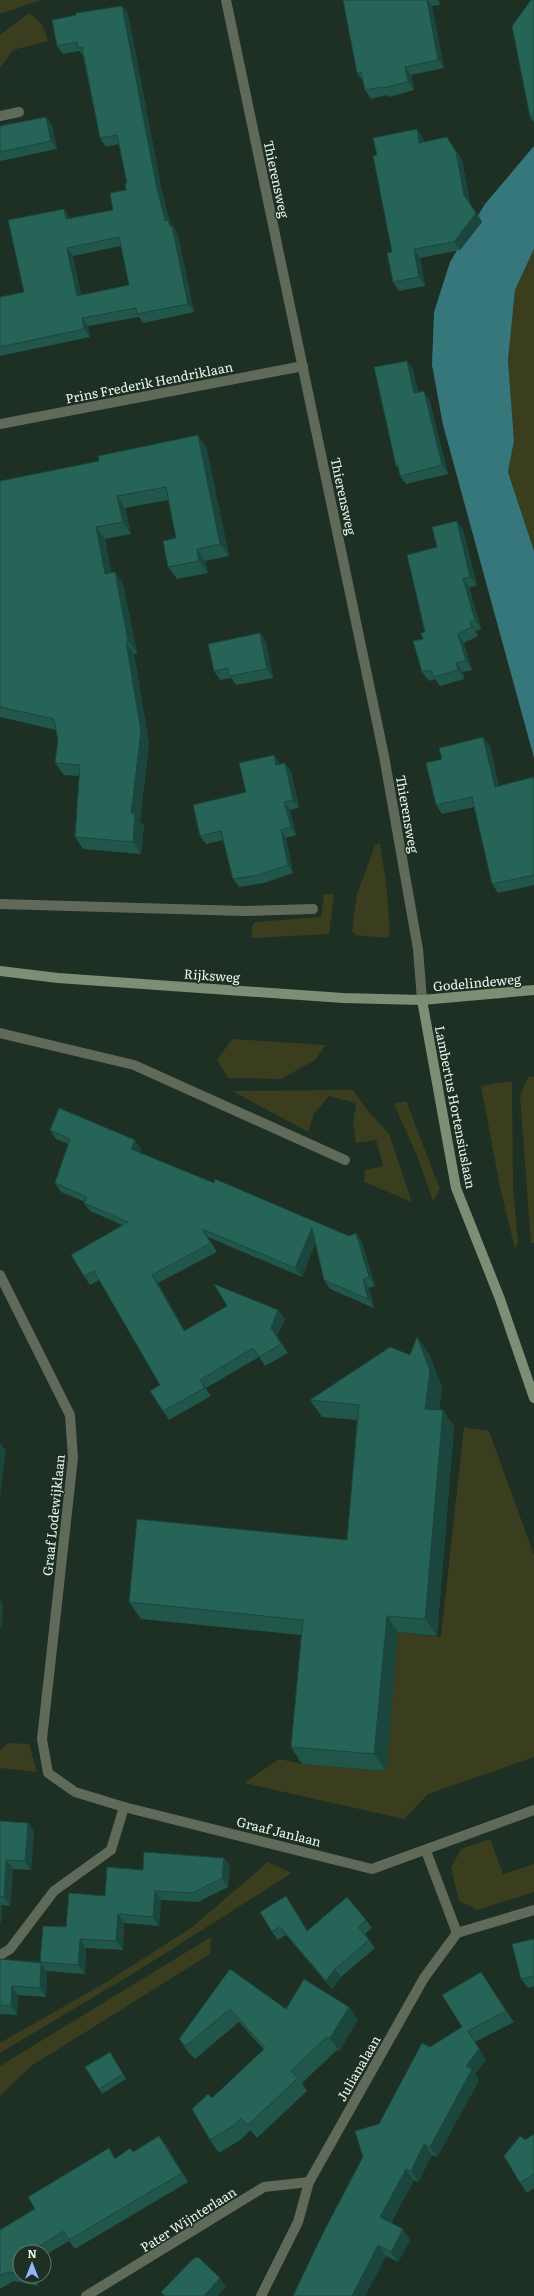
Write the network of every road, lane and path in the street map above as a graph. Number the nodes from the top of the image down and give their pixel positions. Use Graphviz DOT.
graph roads {
  1 [pos="226,0"];
  2 [pos="19,112"];
  3 [pos="0,116"];
  4 [pos="303,366"];
  5 [pos="0,424"];
  6 [pos="0,904"];
  7 [pos="313,909"];
  8 [pos="0,971"];
  9 [pos="534,990"];
  10 [pos="422,1000"];
  11 [pos="0,1033"];
  12 [pos="344,1160"];
  13 [pos="0,1275"];
  14 [pos="534,1398"];
  15 [pos="48,1773"];
  16 [pos="124,1807"];
  17 [pos="534,1810"];
  18 [pos="426,1851"];
  19 [pos="534,1910"];
  20 [pos="457,1933"];
  21 [pos="0,1955"];
  22 [pos="309,2182"];
  23 [pos="86,2296"];
  24 [pos="261,2296"];
  1 -- 4 [label="street, Thierensweg"];
  2 -- 3 [label="street"];
  4 -- 5 [label="street, Prins Frederik Hendriklaan"];
  4 -- 10 [label="street, Thierensweg"];
  6 -- 7 [label="street"];
  8 -- 10 [label="main road, Rijksweg"];
  9 -- 10 [label="main road, Godelindeweg"];
  10 -- 14 [label="main road, Lambertus Hortensiuslaan"];
  11 -- 12 [label="street"];
  13 -- 15 [label="street, Graaf Lodewijklaan"];
  15 -- 16 [label="street, Graaf Janlaan"];
  16 -- 18 [label="street, Graaf Janlaan"];
  16 -- 21 [label="street"];
  17 -- 18 [label="street, Graaf Janlaan"];
  18 -- 20 [label="street"];
  19 -- 20 [label="street"];
  20 -- 22 [label="street, Julianalaan"];
  22 -- 23 [label="street, Pater Wijnterlaan"];
  22 -- 24 [label="street, Julianalaan"];
}
